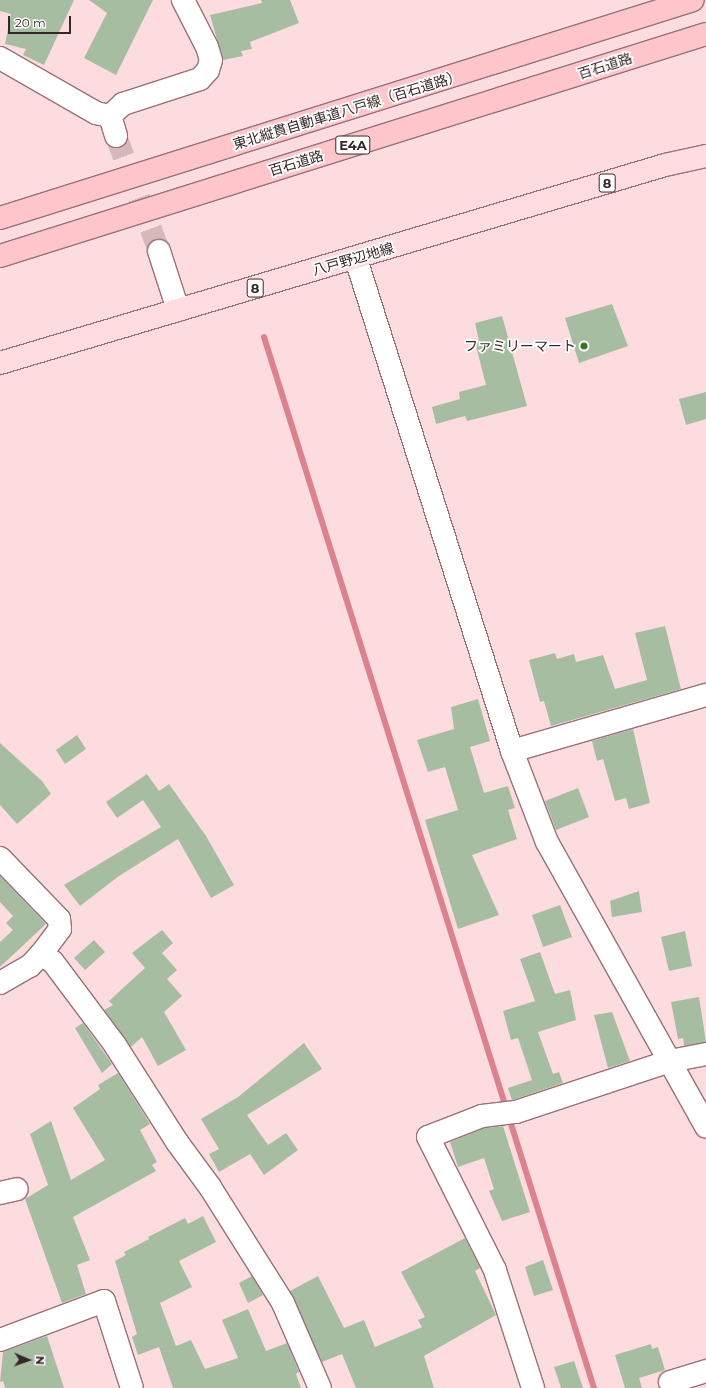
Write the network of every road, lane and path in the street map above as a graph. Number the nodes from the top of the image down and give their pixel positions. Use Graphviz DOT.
graph roads {
  1 [pos="183,0"];
  2 [pos="672,0"];
  3 [pos="693,0"];
  4 [pos="706,34"];
  5 [pos="706,43"];
  6 [pos="555,46"];
  7 [pos="657,50"];
  8 [pos="0,58"];
  9 [pos="706,156"];
  10 [pos="0,218"];
  11 [pos="159,251"];
  12 [pos="0,256"];
  13 [pos="356,258"];
  14 [pos="178,310"];
  15 [pos="0,363"];
  16 [pos="706,696"];
  17 [pos="512,751"];
  18 [pos="0,858"];
  19 [pos="41,954"];
  20 [pos="0,983"];
  21 [pos="706,1054"];
  22 [pos="670,1061"];
  23 [pos="706,1127"];
  24 [pos="0,1340"];
  25 [pos="706,1371"];
  26 [pos="670,1382"];
  27 [pos="132,1388"];
  28 [pos="320,1388"];
  29 [pos="533,1388"];
  1 -- 8 [label="street"];
  2 -- 6 [label="highway"];
  3 -- 6 [label="highway, 東北縦貫自動車道八戸線（百石道路） / E4A"];
  4 -- 7 [label="highway, 百石道路 / E4A"];
  5 -- 7 [label="highway"];
  6 -- 10 [label="highway, 東北縦貫自動車道八戸線（百石道路） / E4A"];
  7 -- 12 [label="highway, 百石道路 / E4A"];
  9 -- 13 [label="main road, 八戸野辺地線 / 8"];
  11 -- 14 [label="street"];
  13 -- 14 [label="main road, 八戸野辺地線 / 8"];
  13 -- 17 [label="street"];
  14 -- 15 [label="main road, 八戸野辺地線 / 8"];
  16 -- 17 [label="street"];
  17 -- 22 [label="street"];
  18 -- 19 [label="street"];
  19 -- 20 [label="street"];
  19 -- 28 [label="street"];
  21 -- 22 [label="street"];
  22 -- 23 [label="street"];
  22 -- 29 [label="street"];
  24 -- 27 [label="street"];
  25 -- 26 [label="street"];
}
